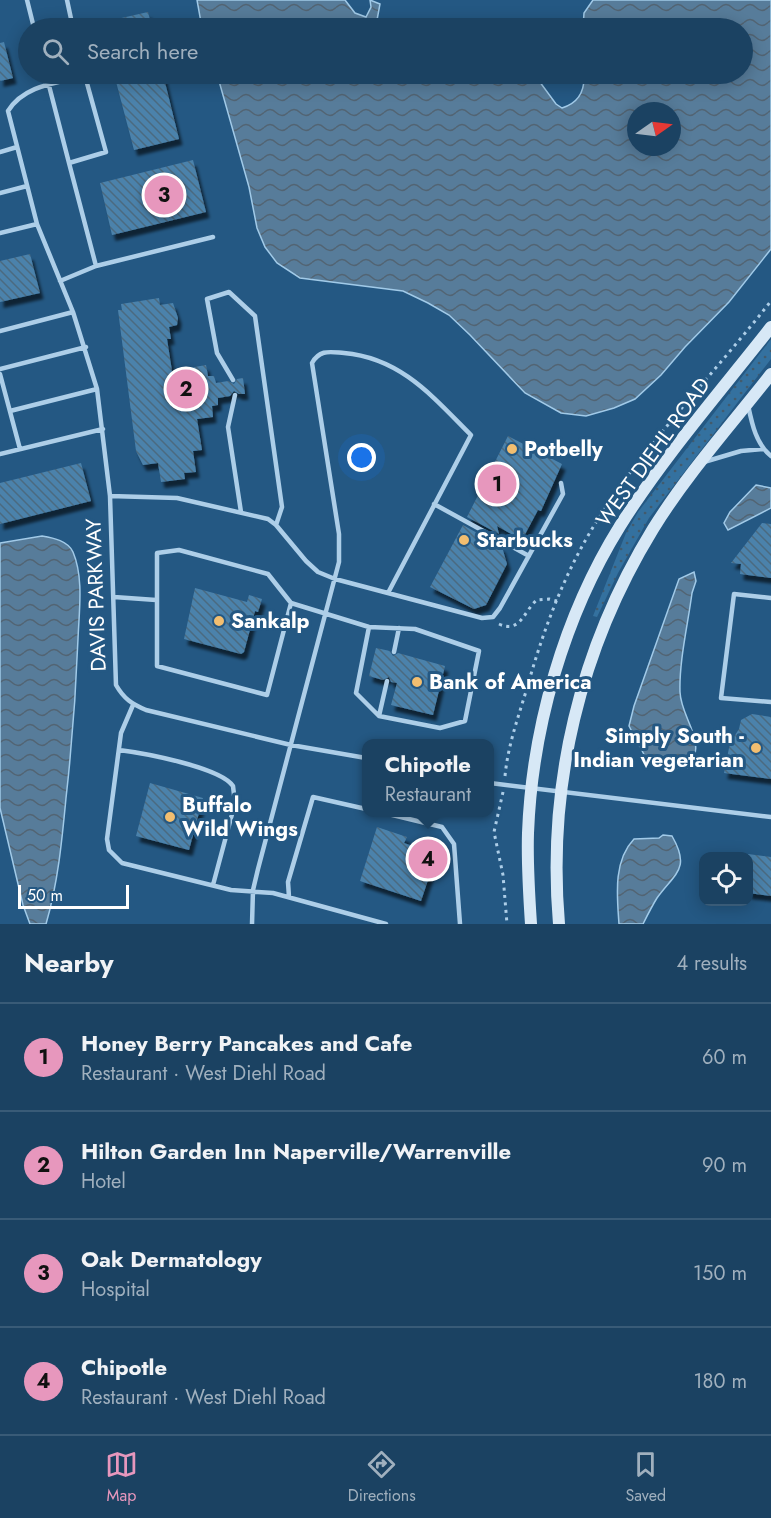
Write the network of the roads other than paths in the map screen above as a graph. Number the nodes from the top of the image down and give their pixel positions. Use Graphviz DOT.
graph roads {
  1 [pos="27,0"];
  2 [pos="67,0"];
  3 [pos="32,18"];
  4 [pos="71,18"];
  5 [pos="55,84"];
  6 [pos="87,84"];
  7 [pos="49,86"];
  8 [pos="8,111"];
  9 [pos="0,113"];
  10 [pos="17,147"];
  11 [pos="0,152"];
  12 [pos="69,163"];
  13 [pos="27,186"];
  14 [pos="0,193"];
  15 [pos="37,224"];
  16 [pos="0,233"];
  17 [pos="213,237"];
  18 [pos="96,266"];
  19 [pos="60,281"];
  20 [pos="73,312"];
  21 [pos="771,327"];
  22 [pos="0,331"];
  23 [pos="86,347"];
  24 [pos="0,369"];
  25 [pos="0,374"];
  26 [pos="771,374"];
  27 [pos="233,380"];
  28 [pos="97,390"];
  29 [pos="235,395"];
  30 [pos="748,404"];
  31 [pos="10,411"];
  32 [pos="103,429"];
  33 [pos="20,449"];
  34 [pos="763,449"];
  35 [pos="0,454"];
  36 [pos="771,456"];
  37 [pos="702,462"];
  38 [pos="561,483"];
  39 [pos="110,496"];
  40 [pos="435,504"];
  41 [pos="241,512"];
  42 [pos="276,525"];
  43 [pos="529,556"];
  44 [pos="335,579"];
  45 [pos="388,593"];
  46 [pos="114,597"];
  47 [pos="771,598"];
  48 [pos="156,600"];
  49 [pos="291,603"];
  50 [pos="326,615"];
  51 [pos="369,627"];
  52 [pos="399,628"];
  53 [pos="394,652"];
  54 [pos="387,681"];
  55 [pos="771,702"];
  56 [pos="133,705"];
  57 [pos="379,716"];
  58 [pos="291,745"];
  59 [pos="119,750"];
  60 [pos="362,757"];
  61 [pos="494,784"];
  62 [pos="532,790"];
  63 [pos="560,792"];
  64 [pos="362,808"];
  65 [pos="398,817"];
  66 [pos="771,817"];
  67 [pos="213,885"];
  68 [pos="253,890"];
  69 [pos="289,897"];
  70 [pos="252,924"];
  71 [pos="386,924"];
  72 [pos="459,924"];
  73 [pos="531,924"];
  74 [pos="559,924"];
  1 -- 3 [label="lane"];
  2 -- 4 [label="lane"];
  5 -- 7 [label="lane"];
  6 -- 12 [label="lane"];
  7 -- 8 [label="lane"];
  7 -- 12 [label="lane"];
  8 -- 9 [label="lane"];
  8 -- 10 [label="lane, DAVIS PARKWAY"];
  10 -- 11 [label="lane"];
  10 -- 13 [label="lane, DAVIS PARKWAY"];
  12 -- 18 [label="lane"];
  13 -- 14 [label="lane"];
  13 -- 15 [label="lane, DAVIS PARKWAY"];
  15 -- 16 [label="lane"];
  15 -- 19 [label="lane, DAVIS PARKWAY"];
  17 -- 18 [label="lane"];
  18 -- 19 [label="lane"];
  19 -- 20 [label="lane, DAVIS PARKWAY"];
  20 -- 22 [label="lane"];
  20 -- 23 [label="lane, DAVIS PARKWAY"];
  21 -- 62 [label="street, WEST DIEHL ROAD"];
  23 -- 24 [label="lane"];
  23 -- 28 [label="lane, DAVIS PARKWAY"];
  25 -- 31 [label="lane"];
  26 -- 30 [label="street"];
  27 -- 42 [label="lane"];
  28 -- 31 [label="lane"];
  28 -- 32 [label="lane, DAVIS PARKWAY"];
  29 -- 41 [label="lane"];
  30 -- 34 [label="lane"];
  30 -- 37 [label="street"];
  31 -- 33 [label="lane"];
  32 -- 33 [label="lane"];
  32 -- 39 [label="lane, DAVIS PARKWAY"];
  33 -- 35 [label="lane"];
  34 -- 36 [label="lane"];
  34 -- 37 [label="lane"];
  37 -- 63 [label="street"];
  38 -- 43 [label="lane"];
  39 -- 41 [label="lane"];
  39 -- 46 [label="lane, DAVIS PARKWAY"];
  40 -- 43 [label="lane"];
  40 -- 44 [label="lane"];
  40 -- 45 [label="lane"];
  41 -- 42 [label="lane"];
  42 -- 44 [label="lane"];
  43 -- 45 [label="lane"];
  44 -- 45 [label="lane"];
  44 -- 50 [label="lane"];
  46 -- 48 [label="lane"];
  46 -- 56 [label="lane, DAVIS PARKWAY"];
  47 -- 55 [label="lane"];
  48 -- 49 [label="lane"];
  48 -- 49 [label="lane"];
  49 -- 50 [label="lane"];
  50 -- 51 [label="lane"];
  50 -- 58 [label="lane"];
  51 -- 52 [label="lane"];
  51 -- 57 [label="lane"];
  52 -- 53 [label="lane"];
  52 -- 57 [label="lane"];
  54 -- 57 [label="lane"];
  56 -- 58 [label="lane"];
  56 -- 59 [label="lane"];
  58 -- 60 [label="lane"];
  58 -- 68 [label="lane"];
  59 -- 67 [label="lane"];
  59 -- 67 [label="lane"];
  61 -- 62 [label="lane"];
  62 -- 63 [label="lane"];
  62 -- 73 [label="street, WEST DIEHL ROAD"];
  63 -- 66 [label="lane"];
  63 -- 74 [label="street"];
  64 -- 69 [label="lane"];
  65 -- 72 [label="lane"];
  67 -- 68 [label="lane"];
  68 -- 69 [label="lane"];
  68 -- 70 [label="lane"];
  69 -- 71 [label="lane"];
}
